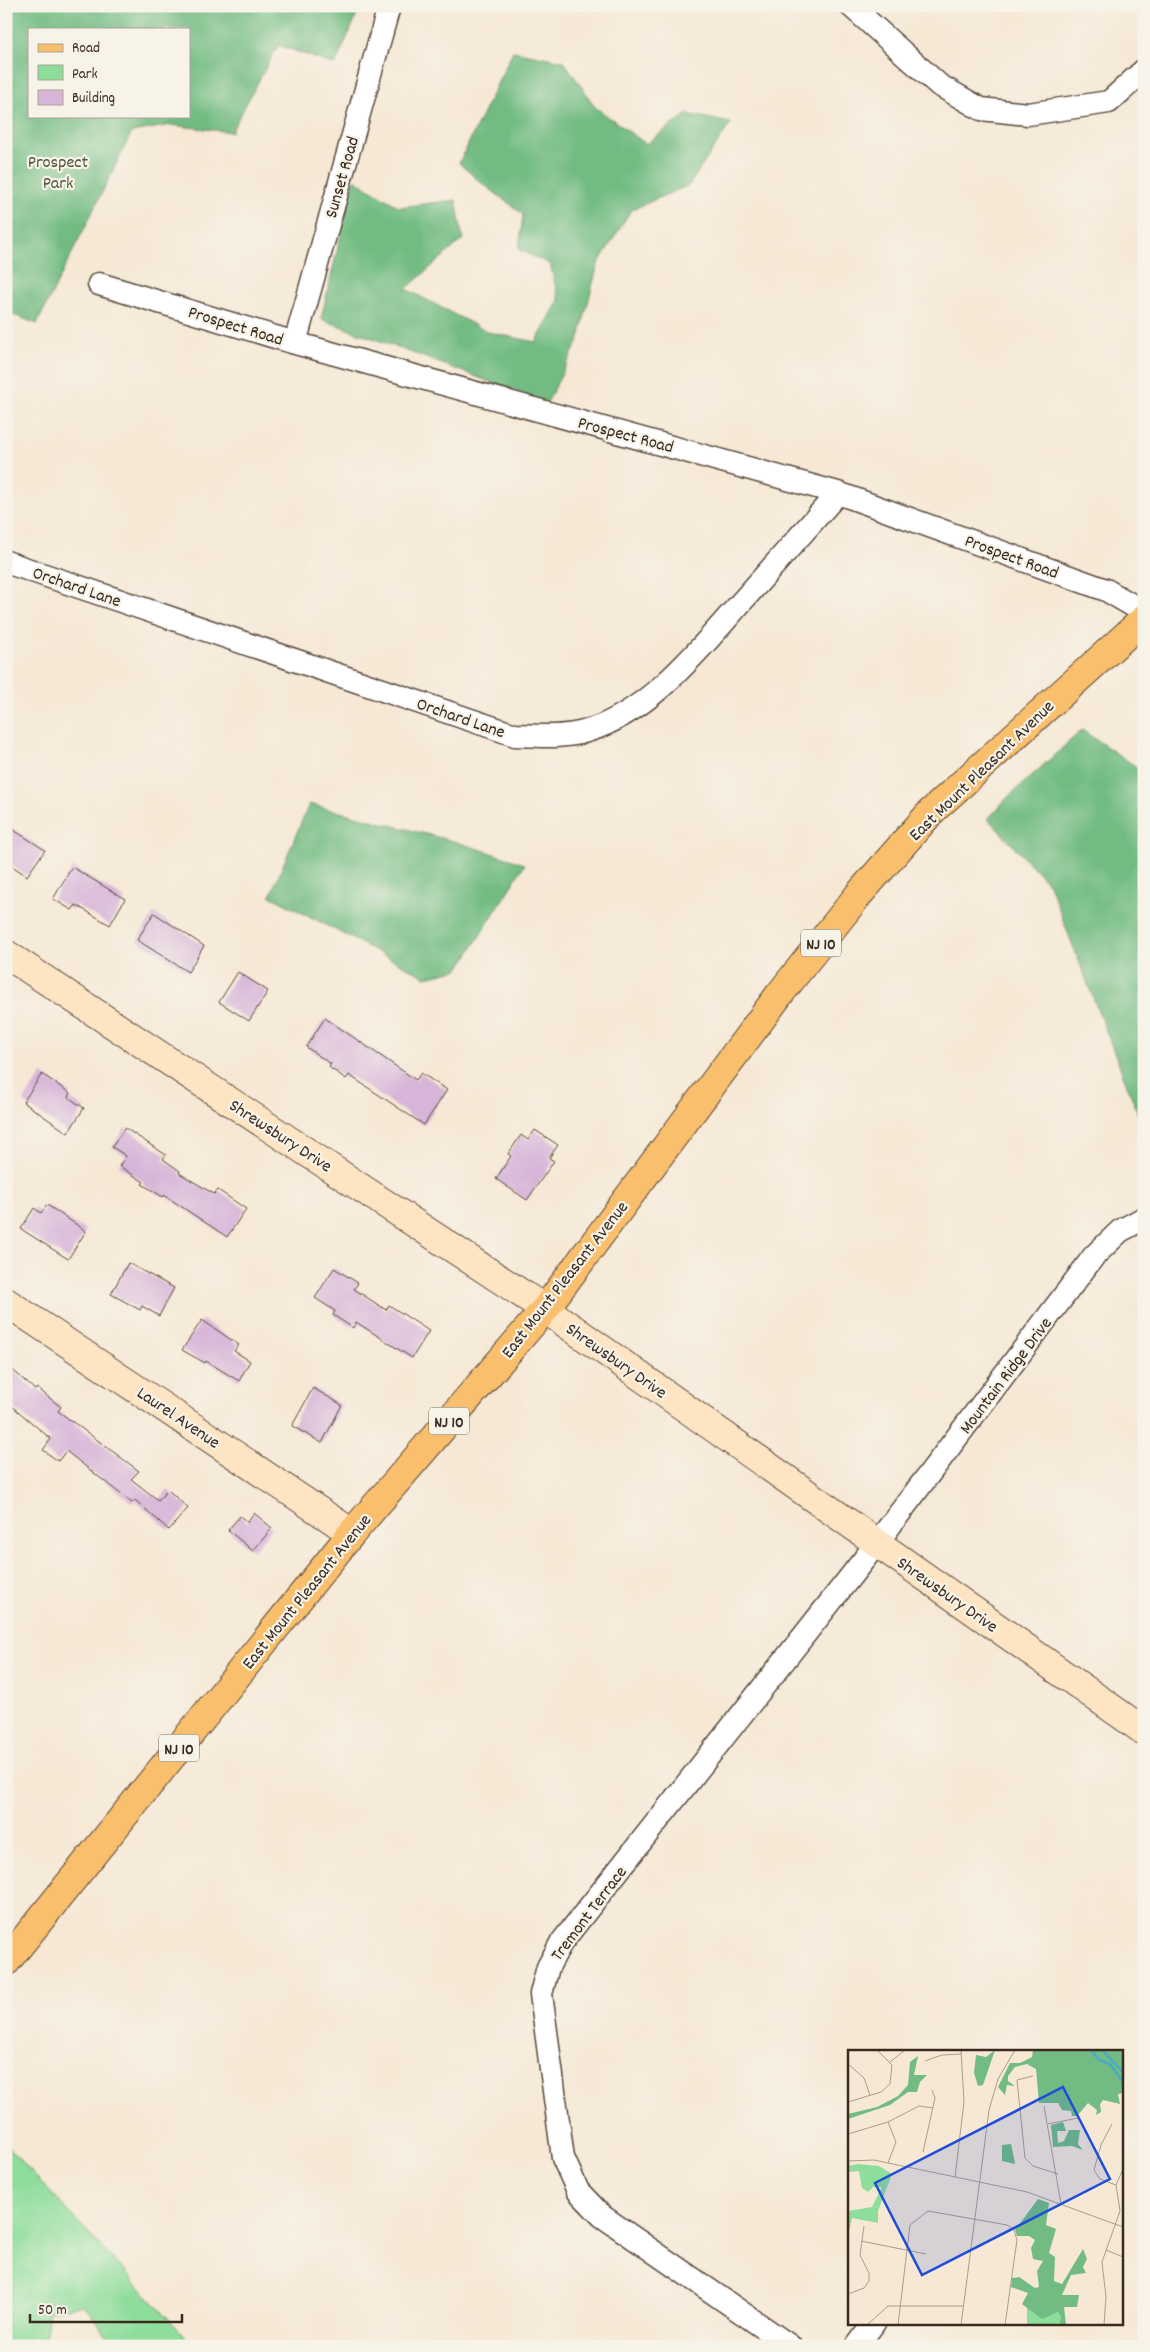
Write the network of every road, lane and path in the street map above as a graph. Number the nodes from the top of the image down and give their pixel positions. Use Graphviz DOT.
graph roads {
  1 [pos="851,6"];
  2 [pos="388,10"];
  3 [pos="1144,70"];
  4 [pos="99,284"];
  5 [pos="294,343"];
  6 [pos="838,493"];
  7 [pos="6,562"];
  8 [pos="1144,612"];
  9 [pos="1144,619"];
  10 [pos="6,954"];
  11 [pos="1144,1218"];
  12 [pos="6,1302"];
  13 [pos="545,1310"];
  14 [pos="352,1533"];
  15 [pos="877,1544"];
  16 [pos="1144,1731"];
  17 [pos="6,1962"];
  18 [pos="873,2324"];
  19 [pos="790,2346"];
  20 [pos="857,2346"];
  1 -- 3 [label="street"];
  2 -- 5 [label="street, Sunset Road"];
  4 -- 5 [label="street, Prospect Road"];
  5 -- 6 [label="street, Prospect Road"];
  6 -- 7 [label="street, Orchard Lane"];
  6 -- 8 [label="street, Prospect Road"];
  9 -- 13 [label="main road, East Mount Pleasant Avenue / NJ 10"];
  10 -- 13 [label="main road, Shrewsbury Drive"];
  11 -- 15 [label="street, Mountain Ridge Drive"];
  12 -- 14 [label="main road, Laurel Avenue"];
  13 -- 14 [label="main road, East Mount Pleasant Avenue / NJ 10"];
  13 -- 15 [label="main road, Shrewsbury Drive"];
  14 -- 17 [label="main road, East Mount Pleasant Avenue / NJ 10"];
  15 -- 16 [label="main road, Shrewsbury Drive"];
  15 -- 19 [label="street, Tremont Terrace"];
  18 -- 20 [label="street"];
}
